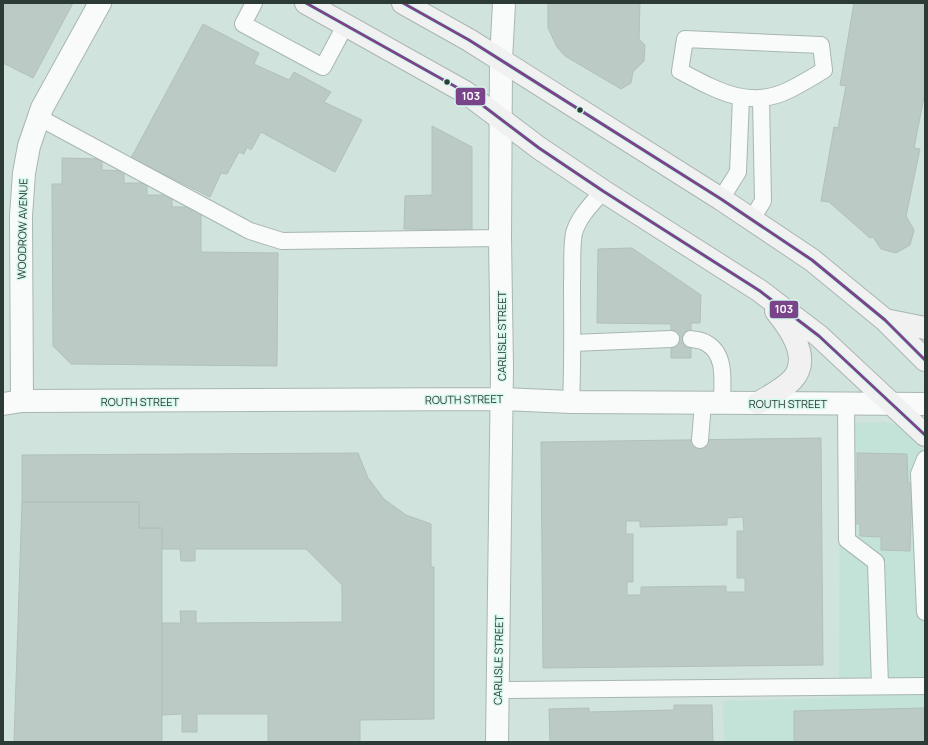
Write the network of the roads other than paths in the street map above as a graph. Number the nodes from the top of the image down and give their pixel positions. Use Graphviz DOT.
graph roads {
  1 [pos="100,3"];
  2 [pos="254,3"];
  3 [pos="306,3"];
  4 [pos="403,3"];
  5 [pos="504,3"];
  6 [pos="346,24"];
  7 [pos="500,60"];
  8 [pos="741,97"];
  9 [pos="761,98"];
  10 [pos="38,117"];
  11 [pos="501,119"];
  12 [pos="603,191"];
  13 [pos="721,199"];
  14 [pos="752,219"];
  15 [pos="500,238"];
  16 [pos="760,291"];
  17 [pos="885,320"];
  18 [pos="925,328"];
  19 [pos="671,339"];
  20 [pos="691,339"];
  21 [pos="572,343"];
  22 [pos="925,360"];
  23 [pos="501,398"];
  24 [pos="13,402"];
  25 [pos="571,402"];
  26 [pos="713,403"];
  27 [pos="758,403"];
  28 [pos="846,404"];
  29 [pos="892,404"];
  30 [pos="925,404"];
  31 [pos="925,435"];
  32 [pos="700,440"];
  33 [pos="925,459"];
  34 [pos="925,612"];
  35 [pos="880,686"];
  36 [pos="925,686"];
  37 [pos="497,690"];
  38 [pos="497,742"];
  1 -- 10 [label="street, WOODROW AVENUE"];
  2 -- 6 [label="lane"];
  3 -- 6 [label="main road"];
  4 -- 7 [label="main road"];
  5 -- 7 [label="street, CARLISLE STREET"];
  6 -- 11 [label="main road"];
  7 -- 11 [label="street, CARLISLE STREET"];
  7 -- 13 [label="main road"];
  8 -- 9 [label="lane"];
  8 -- 9 [label="lane"];
  8 -- 13 [label="lane"];
  9 -- 14 [label="lane"];
  10 -- 15 [label="lane"];
  10 -- 24 [label="street, WOODROW AVENUE"];
  11 -- 12 [label="main road"];
  11 -- 15 [label="street, CARLISLE STREET"];
  12 -- 16 [label="main road"];
  12 -- 21 [label="lane"];
  13 -- 14 [label="main road"];
  14 -- 17 [label="main road"];
  15 -- 23 [label="street, CARLISLE STREET"];
  16 -- 27 [label="main road"];
  16 -- 29 [label="main road"];
  17 -- 18 [label="main road"];
  17 -- 22 [label="main road"];
  19 -- 21 [label="lane"];
  20 -- 26 [label="lane"];
  21 -- 25 [label="lane"];
  23 -- 24 [label="street, ROUTH STREET"];
  23 -- 25 [label="street, ROUTH STREET"];
  23 -- 37 [label="street, CARLISLE STREET"];
  25 -- 26 [label="street, ROUTH STREET"];
  26 -- 27 [label="street, ROUTH STREET"];
  26 -- 32 [label="lane"];
  27 -- 28 [label="street, ROUTH STREET"];
  28 -- 29 [label="street, ROUTH STREET"];
  28 -- 35 [label="lane"];
  29 -- 30 [label="street, ROUTH STREET"];
  29 -- 31 [label="main road"];
  33 -- 34 [label="lane"];
  35 -- 36 [label="lane"];
  35 -- 37 [label="lane"];
  37 -- 38 [label="street, CARLISLE STREET"];
}
